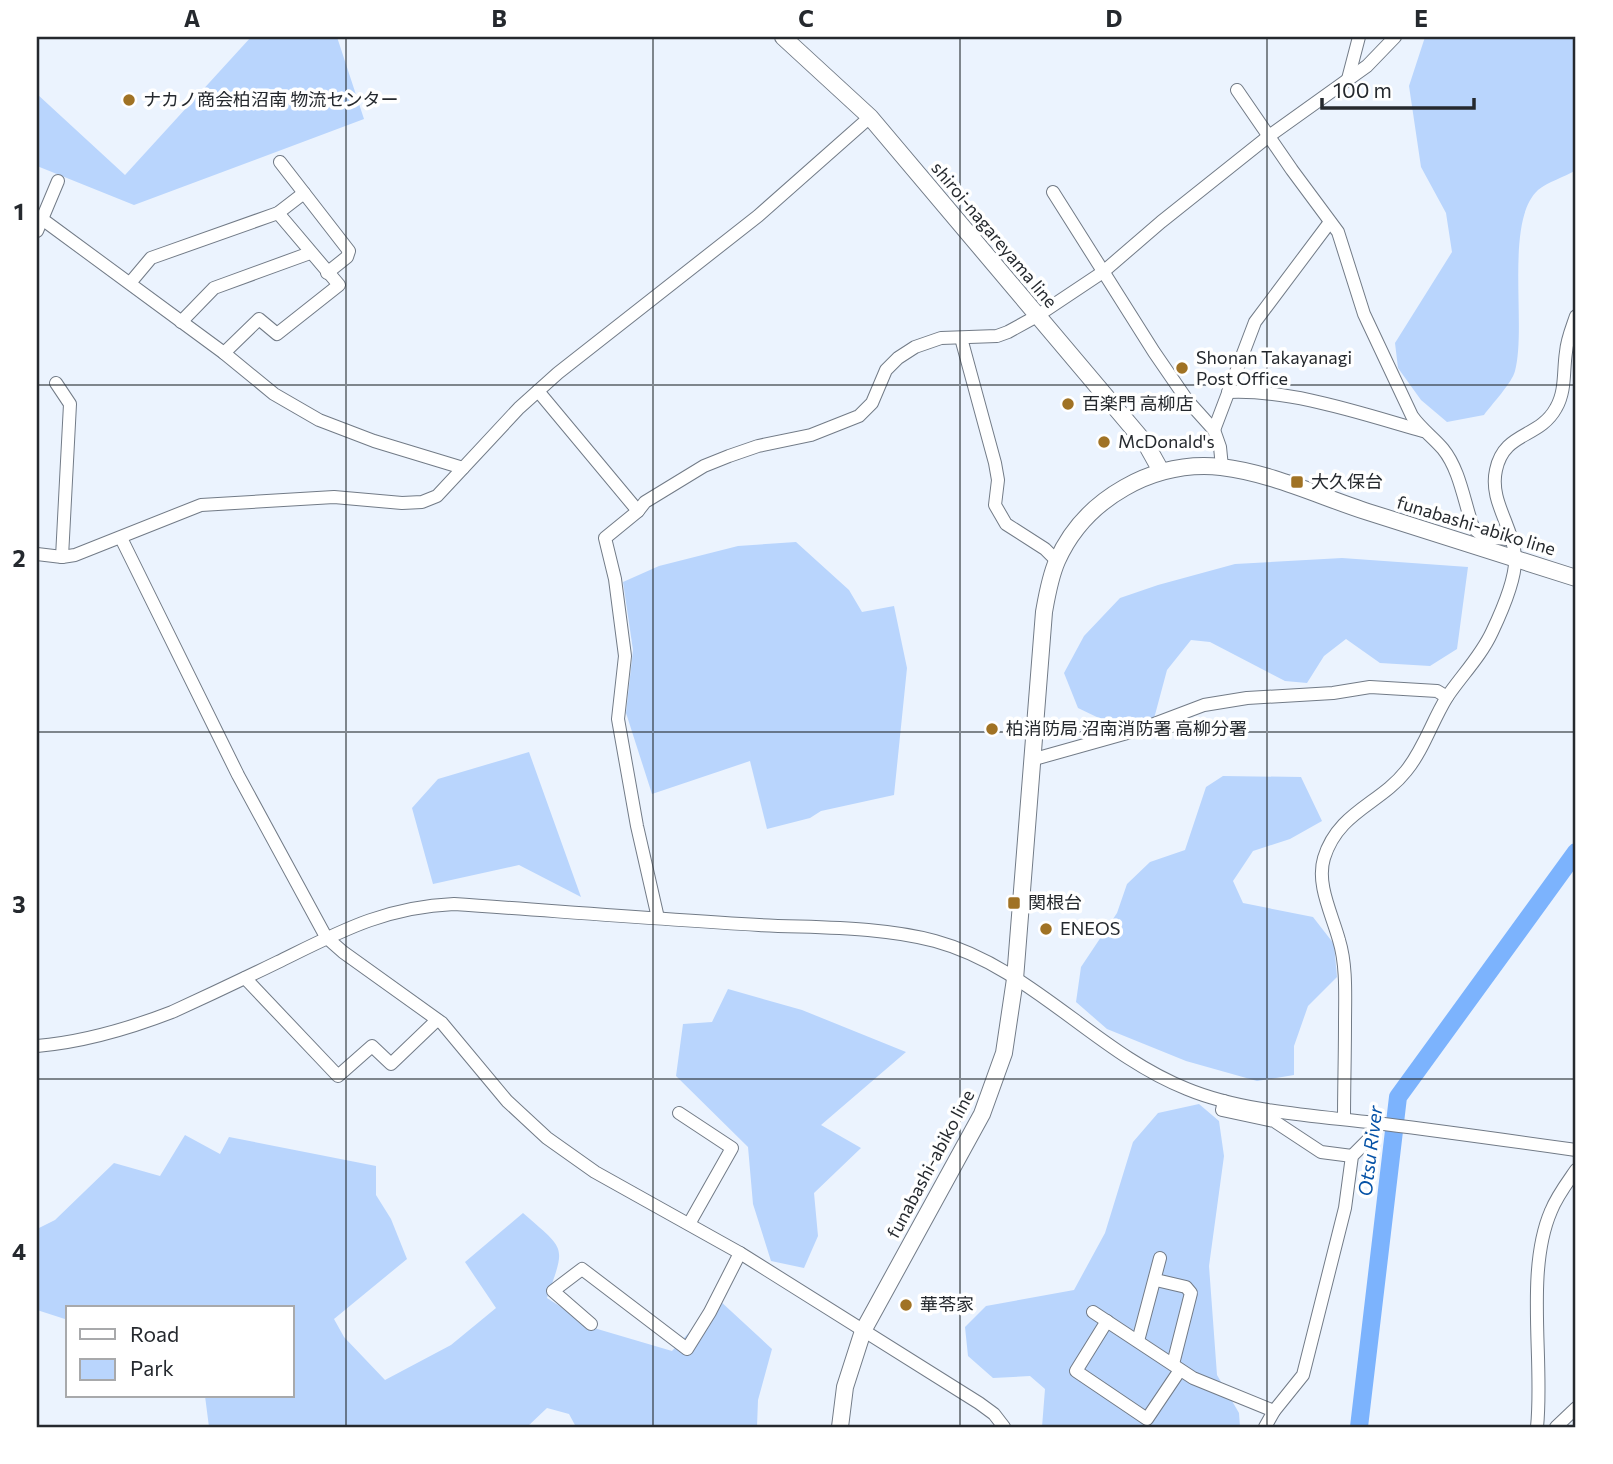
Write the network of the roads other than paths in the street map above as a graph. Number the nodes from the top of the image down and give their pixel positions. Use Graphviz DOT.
graph roads {
  1 [pos="783,37"];
  2 [pos="1359,37"];
  3 [pos="1395,37"];
  4 [pos="1348,79"];
  5 [pos="1237,90"];
  6 [pos="870,117"];
  7 [pos="1269,136"];
  8 [pos="280,162"];
  9 [pos="58,181"];
  10 [pos="1053,192"];
  11 [pos="304,194"];
  12 [pos="278,214"];
  13 [pos="42,219"];
  14 [pos="1330,222"];
  15 [pos="37,232"];
  16 [pos="310,253"];
  17 [pos="1103,272"];
  18 [pos="327,273"];
  19 [pos="130,283"];
  20 [pos="1037,316"];
  21 [pos="1576,316"];
  22 [pos="181,322"];
  23 [pos="961,338"];
  24 [pos="224,353"];
  25 [pos="56,383"];
  26 [pos="538,391"];
  27 [pos="1227,392"];
  28 [pos="1214,430"];
  29 [pos="1423,431"];
  30 [pos="1222,467"];
  31 [pos="463,468"];
  32 [pos="1161,471"];
  33 [pos="638,511"];
  34 [pos="121,538"];
  35 [pos="1511,539"];
  36 [pos="37,554"];
  37 [pos="62,557"];
  38 [pos="1516,559"];
  39 [pos="1057,561"];
  40 [pos="1576,578"];
  41 [pos="1447,697"];
  42 [pos="1031,760"];
  43 [pos="658,918"];
  44 [pos="327,937"];
  45 [pos="245,978"];
  46 [pos="1015,979"];
  47 [pos="437,1020"];
  48 [pos="37,1046"];
  49 [pos="1224,1101"];
  50 [pos="679,1113"];
  51 [pos="1344,1119"];
  52 [pos="1380,1123"];
  53 [pos="1576,1150"];
  54 [pos="1352,1156"];
  55 [pos="1576,1170"];
  56 [pos="689,1224"];
  57 [pos="740,1253"];
  58 [pos="1160,1258"];
  59 [pos="1156,1280"];
  60 [pos="1093,1312"];
  61 [pos="1107,1321"];
  62 [pos="592,1324"];
  63 [pos="863,1331"];
  64 [pos="1138,1341"];
  65 [pos="1176,1367"];
  66 [pos="1576,1408"];
  67 [pos="1274,1411"];
  68 [pos="841,1427"];
  69 [pos="1004,1427"];
  70 [pos="1265,1427"];
  71 [pos="1537,1427"];
  72 [pos="1556,1427"];
  1 -- 6 [label="main road, shiroi-nagareyama line"];
  2 -- 4 [label="street"];
  3 -- 4 [label="street"];
  4 -- 7 [label="street"];
  5 -- 7 [label="street"];
  6 -- 20 [label="main road, shiroi-nagareyama line"];
  6 -- 26 [label="street"];
  7 -- 14 [label="street"];
  7 -- 17 [label="street"];
  8 -- 11 [label="street"];
  9 -- 13 [label="street"];
  10 -- 17 [label="street"];
  11 -- 12 [label="street"];
  11 -- 18 [label="street"];
  12 -- 16 [label="street"];
  12 -- 19 [label="street"];
  13 -- 15 [label="street"];
  13 -- 19 [label="street"];
  14 -- 27 [label="street"];
  14 -- 29 [label="street"];
  16 -- 18 [label="street"];
  16 -- 22 [label="street"];
  17 -- 20 [label="street"];
  17 -- 28 [label="street"];
  18 -- 24 [label="street"];
  19 -- 22 [label="street"];
  20 -- 23 [label="street"];
  20 -- 32 [label="main road, shiroi-nagareyama line"];
  21 -- 35 [label="street"];
  22 -- 24 [label="street"];
  23 -- 33 [label="street"];
  23 -- 39 [label="street"];
  24 -- 31 [label="street"];
  25 -- 37 [label="street"];
  26 -- 31 [label="street"];
  26 -- 33 [label="street"];
  27 -- 28 [label="street"];
  27 -- 29 [label="street"];
  28 -- 30 [label="street"];
  29 -- 35 [label="street"];
  30 -- 32 [label="main road, funabashi-abiko line"];
  30 -- 38 [label="main road, funabashi-abiko line"];
  31 -- 34 [label="street"];
  32 -- 39 [label="main road, funabashi-abiko line"];
  33 -- 43 [label="street"];
  34 -- 37 [label="street"];
  34 -- 44 [label="street"];
  35 -- 38 [label="street"];
  36 -- 37 [label="street"];
  38 -- 40 [label="main road, funabashi-abiko line"];
  38 -- 41 [label="street"];
  39 -- 42 [label="main road, funabashi-abiko line"];
  41 -- 42 [label="street"];
  41 -- 51 [label="street"];
  42 -- 46 [label="main road, funabashi-abiko line"];
  43 -- 44 [label="street"];
  43 -- 46 [label="street"];
  44 -- 45 [label="street"];
  44 -- 47 [label="street"];
  45 -- 47 [label="street"];
  45 -- 48 [label="street"];
  46 -- 49 [label="street"];
  46 -- 63 [label="main road, funabashi-abiko line"];
  47 -- 56 [label="street"];
  49 -- 51 [label="street"];
  49 -- 54 [label="street"];
  50 -- 56 [label="street"];
  51 -- 52 [label="street"];
  52 -- 53 [label="street"];
  52 -- 54 [label="street"];
  54 -- 67 [label="street"];
  55 -- 71 [label="street"];
  56 -- 57 [label="street"];
  57 -- 62 [label="street"];
  57 -- 63 [label="street"];
  58 -- 59 [label="street"];
  59 -- 64 [label="street"];
  59 -- 65 [label="street"];
  60 -- 61 [label="street"];
  61 -- 64 [label="street"];
  61 -- 65 [label="street"];
  63 -- 68 [label="main road, funabashi-abiko line"];
  63 -- 69 [label="street"];
  64 -- 65 [label="street"];
  65 -- 67 [label="street"];
  66 -- 72 [label="street"];
  67 -- 70 [label="street"];
}
